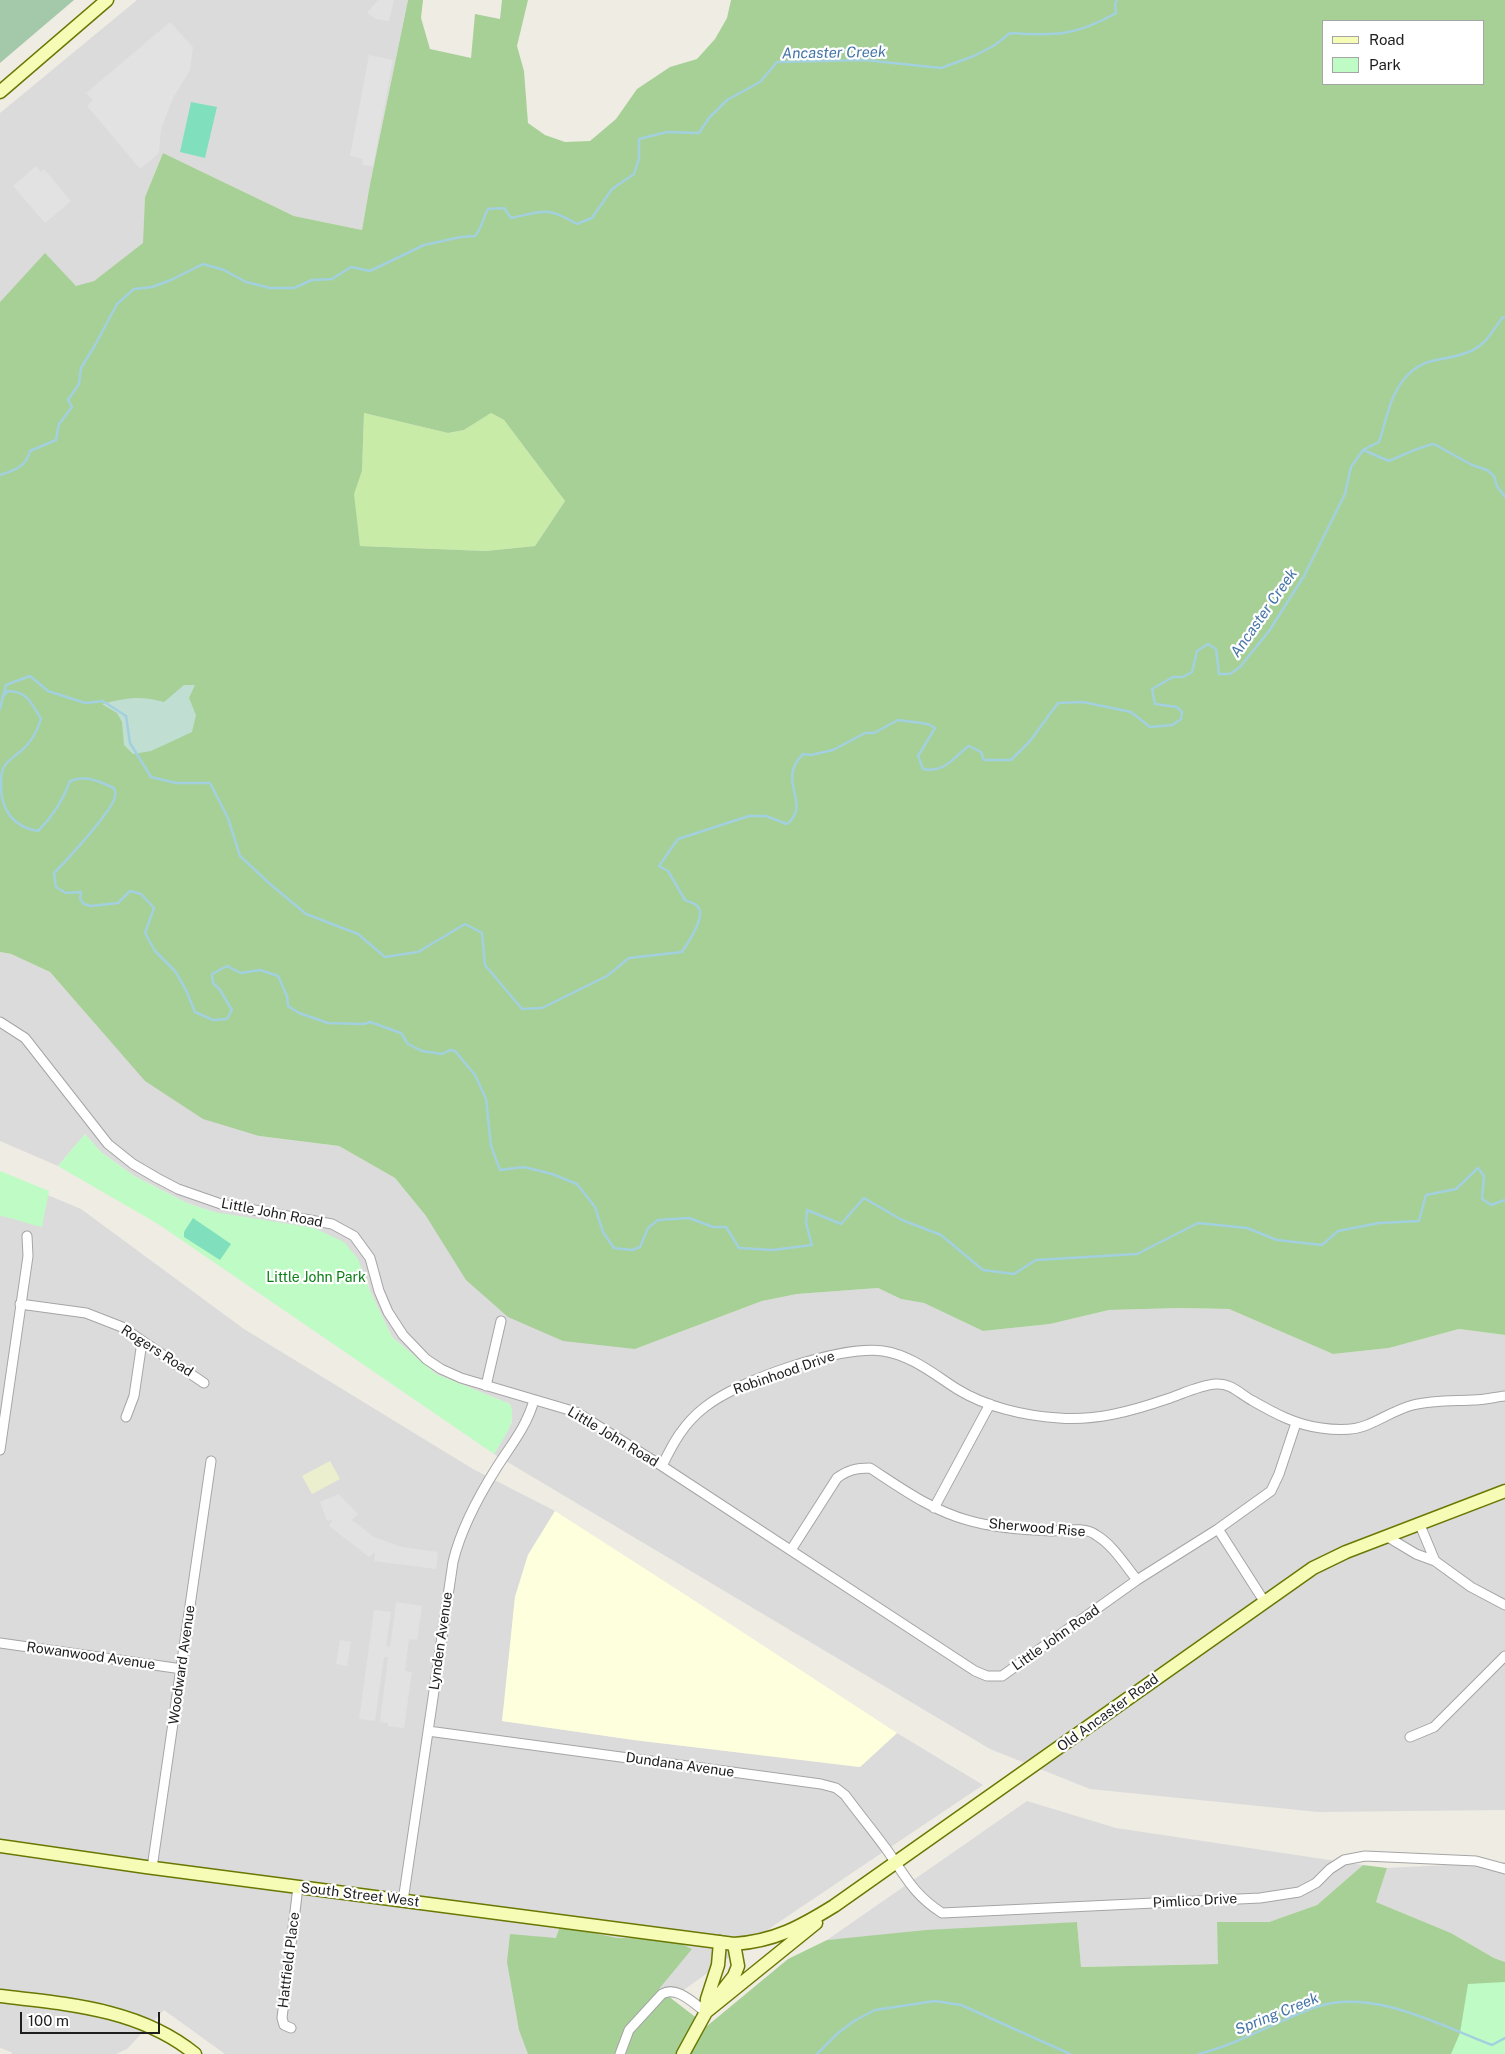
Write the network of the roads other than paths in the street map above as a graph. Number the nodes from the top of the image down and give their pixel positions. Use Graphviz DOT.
graph roads {
  1 [pos="108,0"];
  2 [pos="0,92"];
  3 [pos="0,1022"];
  4 [pos="27,1236"];
  5 [pos="20,1304"];
  6 [pos="502,1321"];
  7 [pos="142,1342"];
  8 [pos="204,1383"];
  9 [pos="486,1386"];
  10 [pos="1505,1396"];
  11 [pos="534,1400"];
  12 [pos="990,1404"];
  13 [pos="126,1416"];
  14 [pos="1296,1423"];
  15 [pos="0,1450"];
  16 [pos="211,1461"];
  17 [pos="662,1466"];
  18 [pos="1505,1491"];
  19 [pos="934,1508"];
  20 [pos="1420,1525"];
  21 [pos="1218,1529"];
  22 [pos="1386,1536"];
  23 [pos="791,1550"];
  24 [pos="1435,1561"];
  25 [pos="1137,1580"];
  26 [pos="1264,1601"];
  27 [pos="1505,1605"];
  28 [pos="0,1643"];
  29 [pos="1505,1656"];
  30 [pos="182,1668"];
  31 [pos="428,1731"];
  32 [pos="1410,1737"];
  33 [pos="0,1846"];
  34 [pos="896,1863"];
  35 [pos="152,1868"];
  36 [pos="1505,1869"];
  37 [pos="298,1887"];
  38 [pos="403,1901"];
  39 [pos="834,1906"];
  40 [pos="720,1942"];
  41 [pos="734,1944"];
  42 [pos="0,1996"];
  43 [pos="706,2012"];
  44 [pos="291,2028"];
  45 [pos="195,2054"];
  46 [pos="620,2054"];
  47 [pos="683,2054"];
  1 -- 2 [label="street"];
  3 -- 9 [label="street, Little John Road"];
  4 -- 5 [label="street"];
  5 -- 7 [label="street, Rogers Road"];
  5 -- 15 [label="street"];
  6 -- 9 [label="street"];
  7 -- 8 [label="street, Rogers Road"];
  7 -- 13 [label="street"];
  9 -- 11 [label="street, Little John Road"];
  10 -- 14 [label="street, Robinhood Drive"];
  11 -- 17 [label="street, Little John Road"];
  11 -- 31 [label="street, Lynden Avenue"];
  12 -- 14 [label="street, Robinhood Drive"];
  12 -- 17 [label="street, Robinhood Drive"];
  12 -- 19 [label="street"];
  14 -- 21 [label="street, Little John Road"];
  16 -- 30 [label="street, Woodward Avenue"];
  17 -- 23 [label="street, Little John Road"];
  18 -- 20 [label="street, Old Ancaster Road"];
  19 -- 23 [label="street, Sherwood Rise"];
  19 -- 25 [label="street, Sherwood Rise"];
  20 -- 22 [label="street, Old Ancaster Road"];
  20 -- 24 [label="street"];
  21 -- 25 [label="street, Little John Road"];
  21 -- 26 [label="street"];
  22 -- 24 [label="street"];
  22 -- 26 [label="street, Old Ancaster Road"];
  23 -- 25 [label="street, Little John Road"];
  24 -- 27 [label="street"];
  26 -- 34 [label="street, Old Ancaster Road"];
  28 -- 30 [label="street, Rowanwood Avenue"];
  29 -- 32 [label="street"];
  30 -- 35 [label="street, Woodward Avenue"];
  31 -- 34 [label="street, Dundana Avenue"];
  31 -- 38 [label="street, Lynden Avenue"];
  33 -- 35 [label="street, South Street West"];
  34 -- 36 [label="street, Pimlico Drive"];
  34 -- 39 [label="street, Old Ancaster Road"];
  35 -- 37 [label="street, South Street West"];
  37 -- 38 [label="street, South Street West"];
  37 -- 44 [label="street, Hattfield Place"];
  38 -- 40 [label="street, South Street West"];
  39 -- 41 [label="street, Old Ancaster Road"];
  39 -- 43 [label="street"];
  40 -- 41 [label="street, Old Ancaster Road"];
  40 -- 43 [label="street"];
  41 -- 43 [label="street"];
  42 -- 45 [label="street"];
  43 -- 46 [label="street"];
  43 -- 47 [label="street"];
}
